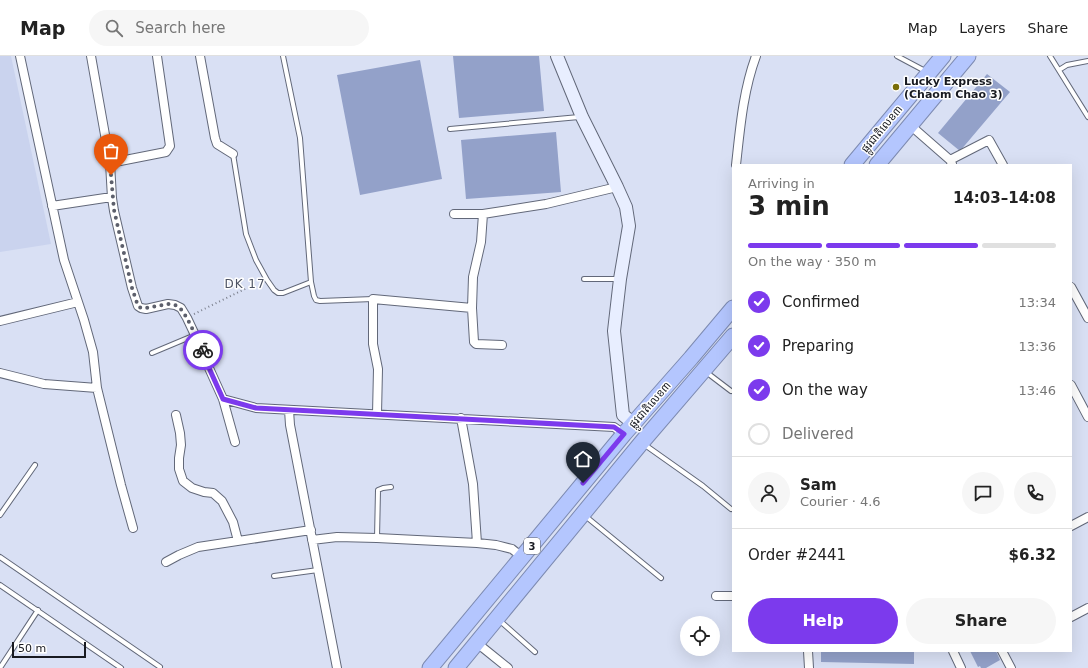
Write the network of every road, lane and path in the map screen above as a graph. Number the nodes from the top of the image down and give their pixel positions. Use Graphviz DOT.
graph roads {
  1 [pos="20,56"];
  2 [pos="91,56"];
  3 [pos="157,56"];
  4 [pos="200,56"];
  5 [pos="283,56"];
  6 [pos="557,56"];
  7 [pos="756,56"];
  8 [pos="897,56"];
  9 [pos="943,56"];
  10 [pos="968,56"];
  11 [pos="1050,56"];
  12 [pos="1088,61"];
  13 [pos="1059,70"];
  14 [pos="929,73"];
  15 [pos="582,117"];
  16 [pos="1088,117"];
  17 [pos="910,125"];
  18 [pos="450,129"];
  19 [pos="233,154"];
  20 [pos="110,163"];
  21 [pos="951,163"];
  22 [pos="736,164"];
  23 [pos="853,164"];
  24 [pos="878,164"];
  25 [pos="1002,164"];
  26 [pos="617,187"];
  27 [pos="112,198"];
  28 [pos="52,206"];
  29 [pos="454,214"];
  30 [pos="484,214"];
  31 [pos="584,279"];
  32 [pos="620,280"];
  33 [pos="311,282"];
  34 [pos="247,288"];
  35 [pos="1072,289"];
  36 [pos="373,299"];
  37 [pos="78,302"];
  38 [pos="472,308"];
  39 [pos="732,309"];
  40 [pos="187,318"];
  41 [pos="1088,318"];
  42 [pos="0,321"];
  43 [pos="195,335"];
  44 [pos="732,337"];
  45 [pos="502,345"];
  46 [pos="152,353"];
  47 [pos="704,370"];
  48 [pos="0,373"];
  49 [pos="1072,387"];
  50 [pos="97,388"];
  51 [pos="731,391"];
  52 [pos="223,399"];
  53 [pos="289,410"];
  54 [pos="378,414"];
  55 [pos="176,415"];
  56 [pos="1088,416"];
  57 [pos="461,418"];
  58 [pos="624,425"];
  59 [pos="235,442"];
  60 [pos="642,442"];
  61 [pos="35,465"];
  62 [pos="391,487"];
  63 [pos="731,509"];
  64 [pos="582,514"];
  65 [pos="0,515"];
  66 [pos="1088,517"];
  67 [pos="1072,525"];
  68 [pos="133,528"];
  69 [pos="311,530"];
  70 [pos="377,538"];
  71 [pos="312,540"];
  72 [pos="238,541"];
  73 [pos="477,544"];
  74 [pos="0,557"];
  75 [pos="522,557"];
  76 [pos="166,562"];
  77 [pos="318,570"];
  78 [pos="274,576"];
  79 [pos="661,578"];
  80 [pos="0,585"];
  81 [pos="716,596"];
  82 [pos="732,596"];
  83 [pos="1088,608"];
  84 [pos="38,610"];
  85 [pos="1072,616"];
  86 [pos="497,618"];
  87 [pos="477,643"];
  88 [pos="535,652"];
  89 [pos="808,652"];
  90 [pos="953,652"];
  91 [pos="1005,652"];
  92 [pos="160,667"];
  93 [pos="0,668"];
  94 [pos="121,668"];
  95 [pos="337,668"];
  96 [pos="430,668"];
  97 [pos="456,668"];
  98 [pos="508,668"];
  99 [pos="808,668"];
  100 [pos="961,668"];
  101 [pos="1011,668"];
  1 -- 28 [label="street"];
  2 -- 20 [label="street"];
  3 -- 20 [label="street"];
  4 -- 19 [label="street"];
  5 -- 33 [label="lane"];
  6 -- 15 [label="street"];
  7 -- 22 [label="street"];
  8 -- 14 [label="lane"];
  9 -- 14 [label="highway, ផ្លូវជាតិលេខ៣"];
  10 -- 17 [label="highway, ផ្លូវជាតិលេខ៣"];
  11 -- 13 [label="lane"];
  12 -- 13 [label="lane"];
  13 -- 16 [label="lane"];
  14 -- 23 [label="highway, ផ្លូវជាតិលេខ៣"];
  15 -- 18 [label="lane"];
  15 -- 26 [label="street"];
  17 -- 21 [label="street"];
  17 -- 24 [label="highway, ផ្លូវជាតិលេខ៣"];
  19 -- 33 [label="lane"];
  20 -- 27 [label="street"];
  21 -- 25 [label="street"];
  26 -- 30 [label="street"];
  26 -- 32 [label="street"];
  27 -- 28 [label="street"];
  27 -- 40 [label="street"];
  28 -- 37 [label="street"];
  29 -- 30 [label="street"];
  30 -- 38 [label="street"];
  31 -- 32 [label="lane"];
  32 -- 58 [label="street"];
  33 -- 36 [label="lane"];
  34 -- 40 [label="path"];
  35 -- 41 [label="street"];
  36 -- 38 [label="street"];
  36 -- 54 [label="street"];
  37 -- 42 [label="street"];
  37 -- 50 [label="street"];
  38 -- 45 [label="street"];
  39 -- 58 [label="highway, ផ្លូវជាតិលេខ៣ / 3"];
  40 -- 43 [label="street"];
  43 -- 46 [label="lane"];
  43 -- 52 [label="street"];
  44 -- 47 [label="highway, ផ្លូវជាតិលេខ៣ / 3"];
  47 -- 51 [label="lane"];
  47 -- 60 [label="highway, ផ្លូវជាតិលេខ៣ / 3"];
  48 -- 50 [label="street"];
  49 -- 56 [label="street"];
  50 -- 68 [label="street"];
  52 -- 53 [label="street"];
  52 -- 59 [label="street"];
  53 -- 54 [label="street"];
  53 -- 69 [label="street"];
  54 -- 57 [label="street"];
  55 -- 72 [label="street"];
  57 -- 58 [label="street"];
  57 -- 73 [label="street"];
  58 -- 75 [label="highway, ផ្លូវជាតិលេខ៣ / 3"];
  60 -- 63 [label="lane"];
  60 -- 64 [label="highway, ផ្លូវជាតិលេខ៣ / 3"];
  61 -- 65 [label="lane"];
  62 -- 70 [label="lane"];
  64 -- 79 [label="lane"];
  64 -- 86 [label="highway, ផ្លូវជាតិលេខ៣ / 3"];
  66 -- 67 [label="street"];
  69 -- 71 [label="street"];
  69 -- 72 [label="street"];
  70 -- 71 [label="street"];
  70 -- 73 [label="street"];
  71 -- 77 [label="street"];
  72 -- 76 [label="street"];
  73 -- 75 [label="street"];
  74 -- 92 [label="lane"];
  75 -- 96 [label="highway, ផ្លូវជាតិលេខ៣ / 3"];
  77 -- 78 [label="lane"];
  77 -- 95 [label="street"];
  80 -- 84 [label="lane"];
  81 -- 82 [label="street"];
  83 -- 85 [label="street"];
  84 -- 93 [label="lane"];
  84 -- 94 [label="lane"];
  86 -- 87 [label="highway, ផ្លូវជាតិលេខ៣ / 3"];
  86 -- 88 [label="lane"];
  87 -- 97 [label="highway, ផ្លូវជាតិលេខ៣ / 3"];
  87 -- 98 [label="street"];
  89 -- 99 [label="street"];
  90 -- 100 [label="street"];
  91 -- 101 [label="street"];
}
